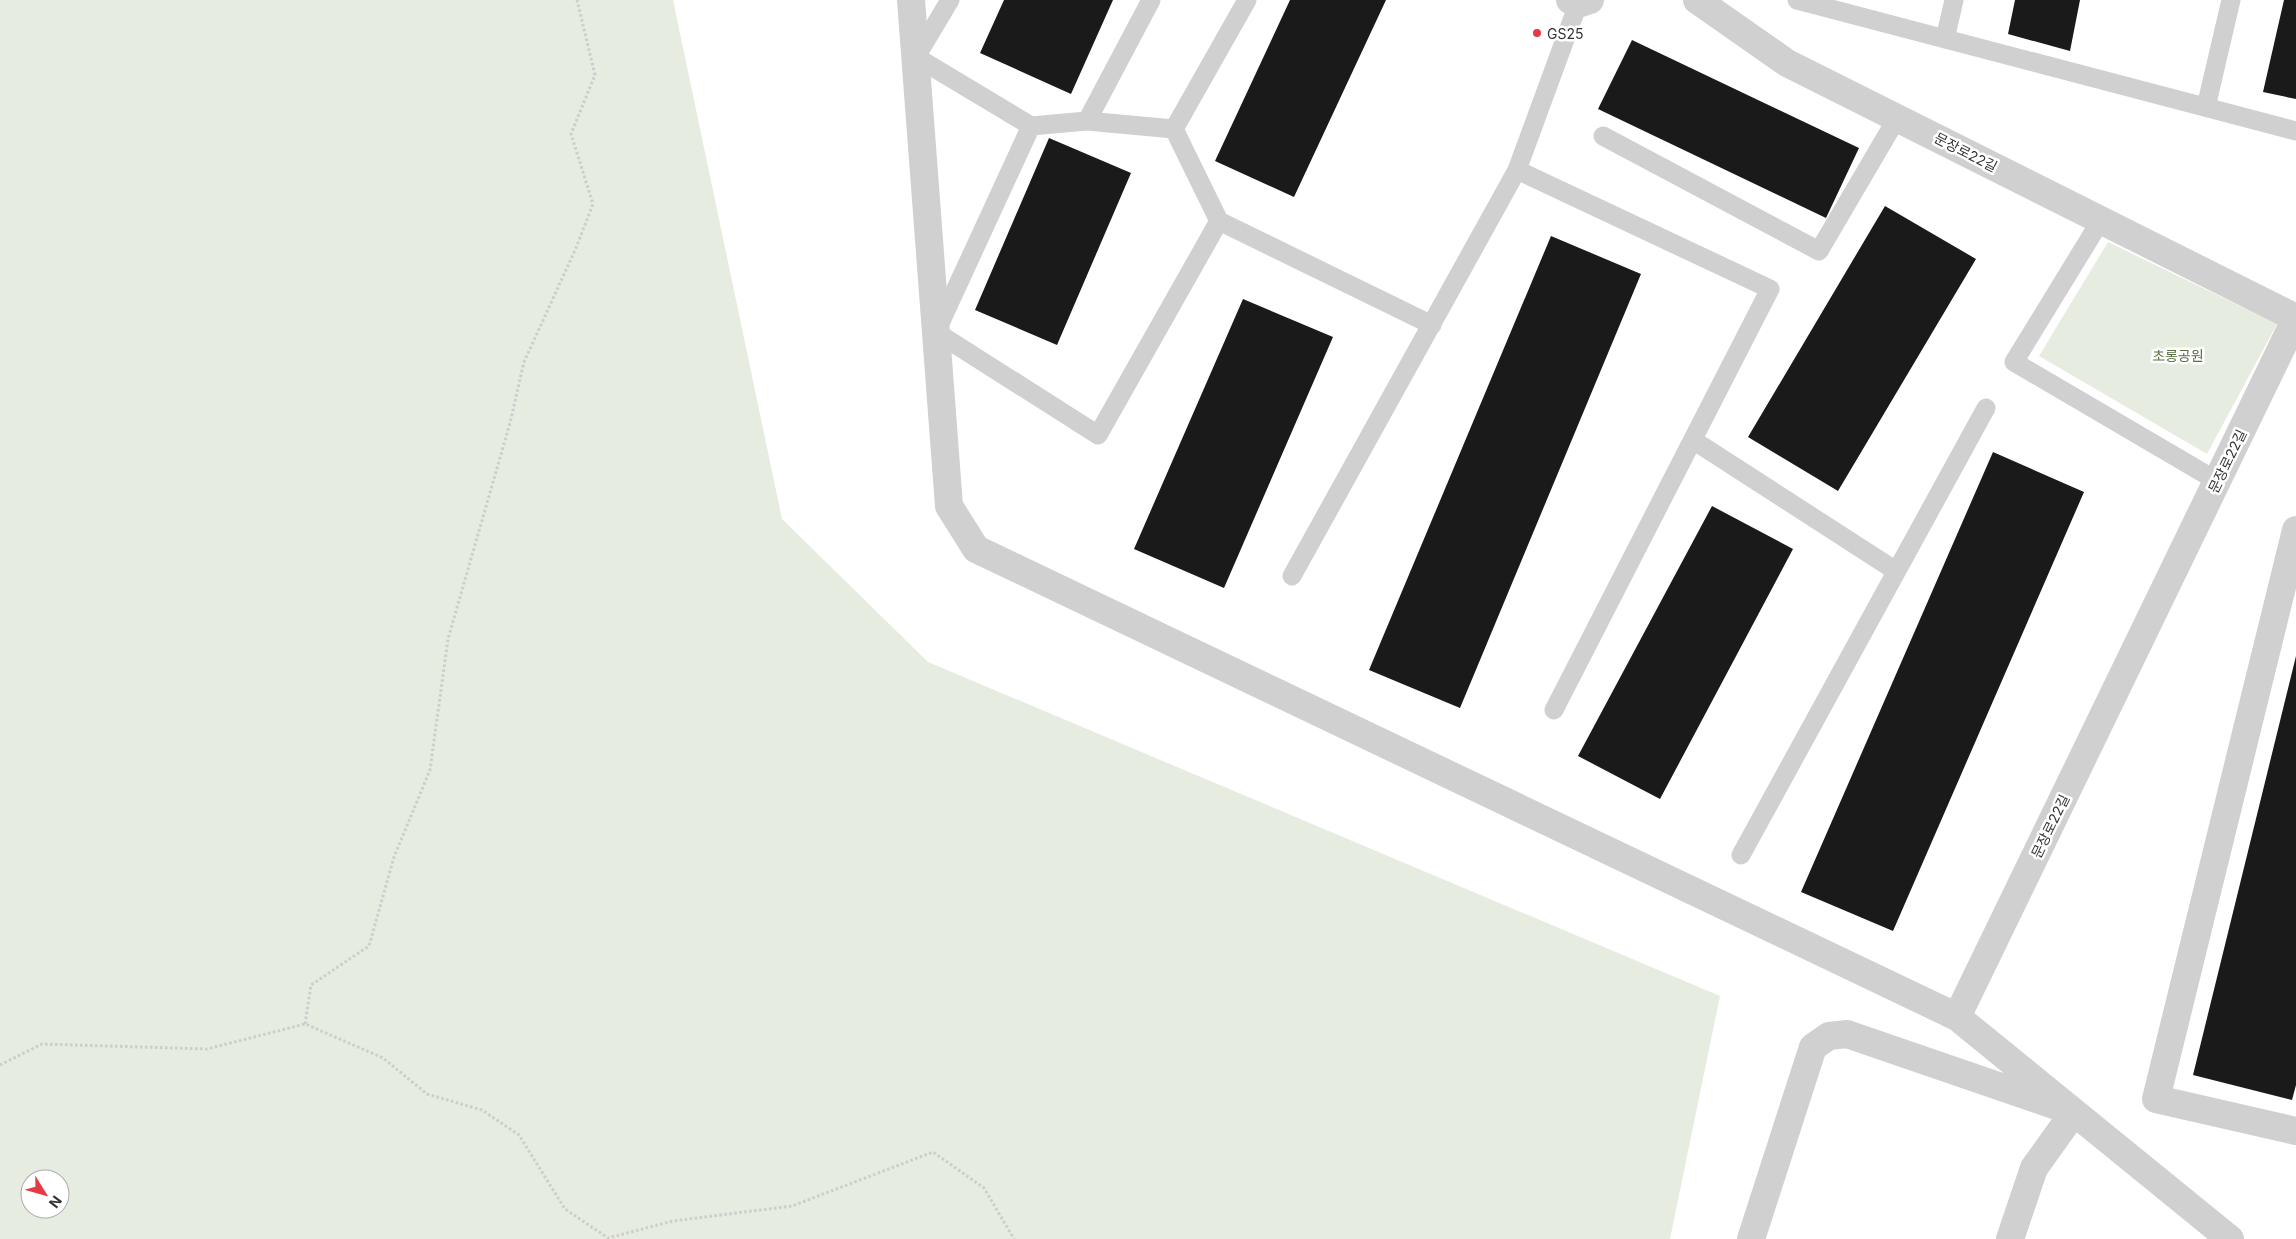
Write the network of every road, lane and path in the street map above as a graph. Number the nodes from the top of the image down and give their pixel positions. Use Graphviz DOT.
graph roads {
  1 [pos="578,0"];
  2 [pos="950,0"];
  3 [pos="1151,0"];
  4 [pos="1247,0"];
  5 [pos="1697,0"];
  6 [pos="1797,0"];
  7 [pos="1954,0"];
  8 [pos="2230,0"];
  9 [pos="1579,1"];
  10 [pos="909,5"];
  11 [pos="1945,39"];
  12 [pos="916,56"];
  13 [pos="2206,107"];
  14 [pos="1897,118"];
  15 [pos="1087,121"];
  16 [pos="1031,126"];
  17 [pos="1174,129"];
  18 [pos="2296,131"];
  19 [pos="1603,136"];
  20 [pos="1517,170"];
  21 [pos="2102,220"];
  22 [pos="1219,221"];
  23 [pos="2296,318"];
  24 [pos="1432,324"];
  25 [pos="936,332"];
  26 [pos="1986,408"];
  27 [pos="1693,440"];
  28 [pos="2217,481"];
  29 [pos="2296,530"];
  30 [pos="1896,571"];
  31 [pos="1292,576"];
  32 [pos="1554,710"];
  33 [pos="1741,855"];
  34 [pos="1958,1017"];
  35 [pos="305,1024"];
  36 [pos="0,1065"];
  37 [pos="2074,1112"];
  38 [pos="2296,1131"];
  39 [pos="1014,1239"];
  40 [pos="1751,1239"];
  41 [pos="2010,1239"];
  42 [pos="2230,1239"];
  1 -- 35 [label="path"];
  2 -- 12 [label="lane"];
  3 -- 15 [label="lane"];
  4 -- 17 [label="lane"];
  5 -- 14 [label="street, 문장로22길"];
  6 -- 11 [label="lane"];
  7 -- 11 [label="lane"];
  8 -- 13 [label="lane"];
  9 -- 20 [label="lane"];
  10 -- 12 [label="street"];
  11 -- 13 [label="lane"];
  12 -- 16 [label="lane"];
  12 -- 25 [label="street"];
  13 -- 18 [label="lane"];
  14 -- 19 [label="lane"];
  14 -- 21 [label="street, 문장로22길"];
  15 -- 16 [label="lane"];
  15 -- 17 [label="lane"];
  16 -- 25 [label="lane"];
  17 -- 22 [label="lane"];
  20 -- 24 [label="lane"];
  20 -- 27 [label="lane"];
  21 -- 23 [label="street, 문장로22길"];
  21 -- 28 [label="lane"];
  22 -- 24 [label="lane"];
  22 -- 25 [label="lane"];
  23 -- 28 [label="street, 문장로22길"];
  24 -- 31 [label="lane"];
  25 -- 34 [label="street"];
  26 -- 30 [label="lane"];
  27 -- 30 [label="lane"];
  27 -- 32 [label="lane"];
  28 -- 34 [label="street, 문장로22길"];
  29 -- 38 [label="street"];
  30 -- 33 [label="lane"];
  34 -- 37 [label="street"];
  35 -- 36 [label="path"];
  35 -- 39 [label="path"];
  37 -- 40 [label="street"];
  37 -- 41 [label="street"];
  37 -- 42 [label="street"];
}
